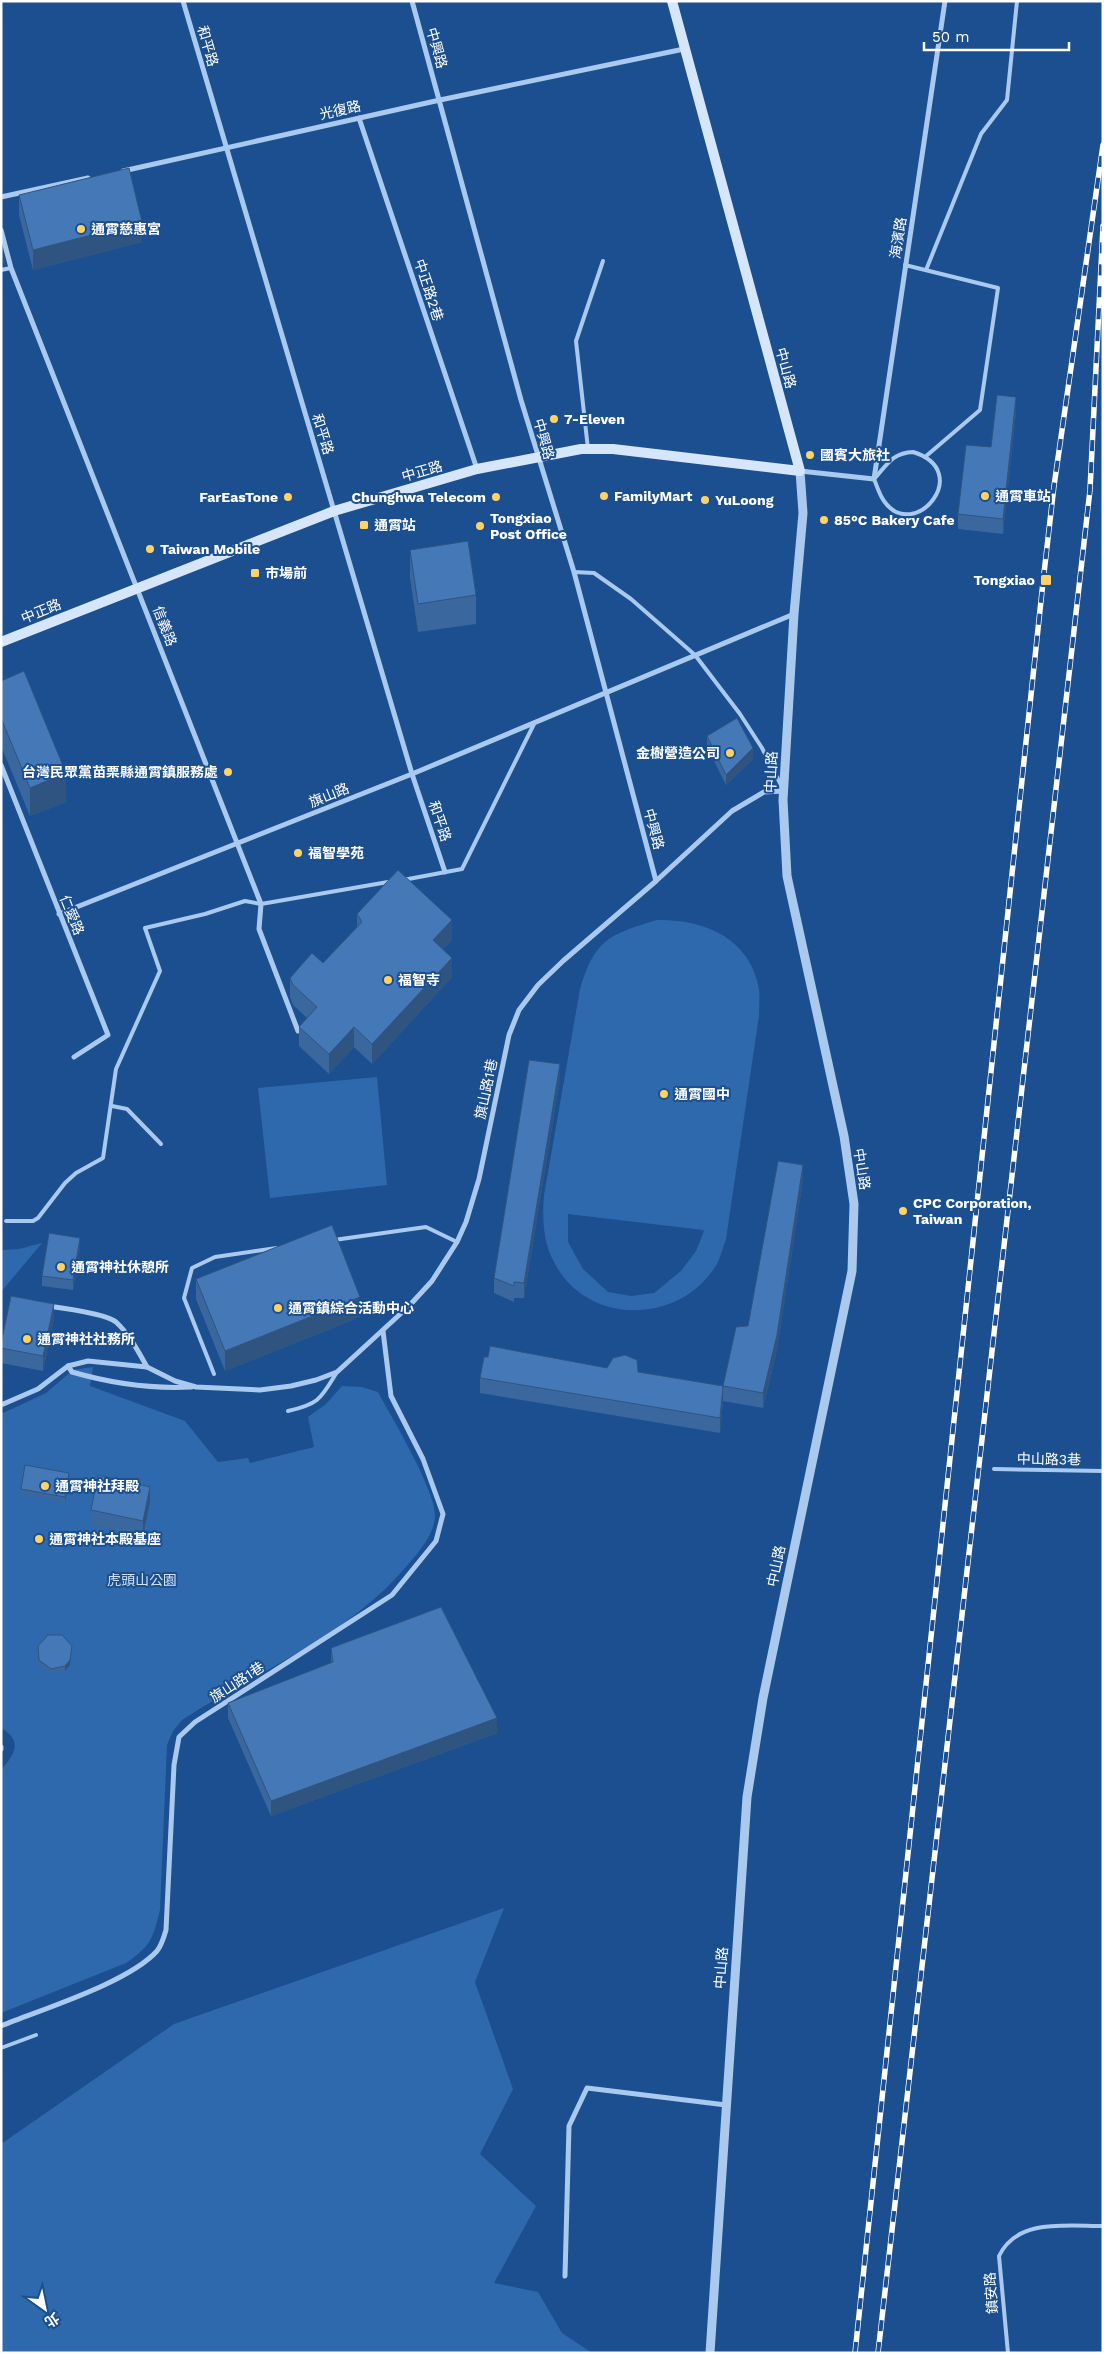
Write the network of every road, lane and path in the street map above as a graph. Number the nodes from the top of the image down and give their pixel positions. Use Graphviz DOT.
graph roads {
  1 [pos="183,1"];
  2 [pos="412,1"];
  3 [pos="672,1"];
  4 [pos="945,1"];
  5 [pos="1017,1"];
  6 [pos="684,49"];
  7 [pos="440,100"];
  8 [pos="359,118"];
  9 [pos="226,148"];
  10 [pos="114,173"];
  11 [pos="95,177"];
  12 [pos="1,197"];
  13 [pos="1,230"];
  14 [pos="603,261"];
  15 [pos="905,265"];
  16 [pos="11,268"];
  17 [pos="1,270"];
  18 [pos="926,270"];
  19 [pos="588,449"];
  20 [pos="537,456"];
  21 [pos="925,457"];
  22 [pos="477,469"];
  23 [pos="800,471"];
  24 [pos="874,479"];
  25 [pos="334,511"];
  26 [pos="574,572"];
  27 [pos="137,587"];
  28 [pos="794,614"];
  29 [pos="1,642"];
  30 [pos="695,655"];
  31 [pos="606,694"];
  32 [pos="534,724"];
  33 [pos="1,765"];
  34 [pos="412,774"];
  35 [pos="784,791"];
  36 [pos="238,844"];
  37 [pos="445,872"];
  38 [pos="656,882"];
  39 [pos="261,904"];
  40 [pos="59,914"];
  41 [pos="298,1031"];
  42 [pos="74,1057"];
  43 [pos="112,1106"];
  44 [pos="161,1144"];
  45 [pos="6,1221"];
  46 [pos="330,1240"];
  47 [pos="456,1242"];
  48 [pos="282,1247"];
  49 [pos="41,1304"];
  50 [pos="384,1331"];
  51 [pos="68,1366"];
  52 [pos="147,1367"];
  53 [pos="337,1372"];
  54 [pos="214,1374"];
  55 [pos="196,1387"];
  56 [pos="1,1405"];
  57 [pos="288,1411"];
  58 [pos="994,1469"];
  59 [pos="1103,1472"];
  60 [pos="1,2026"];
  61 [pos="36,2034"];
  62 [pos="1,2048"];
  63 [pos="726,2105"];
  64 [pos="1103,2226"];
  65 [pos="565,2276"];
  66 [pos="710,2353"];
  67 [pos="1008,2353"];
  1 -- 9 [label="street, 和平路"];
  2 -- 7 [label="street, 中興路"];
  3 -- 6 [label="main road, 中山路"];
  4 -- 15 [label="street, 海濱路"];
  5 -- 18 [label="lane"];
  6 -- 7 [label="street, 光復路"];
  6 -- 23 [label="main road, 中山路"];
  7 -- 8 [label="street, 光復路"];
  7 -- 20 [label="street, 中興路"];
  8 -- 9 [label="street, 光復路"];
  8 -- 22 [label="street, 中正路2巷"];
  9 -- 10 [label="street, 光復路"];
  9 -- 25 [label="street, 和平路"];
  11 -- 12 [label="street"];
  13 -- 16 [label="street, 信義路"];
  14 -- 19 [label="lane"];
  15 -- 18 [label="lane"];
  15 -- 24 [label="street, 海濱路"];
  16 -- 17 [label="lane"];
  16 -- 27 [label="street, 信義路"];
  18 -- 21 [label="lane"];
  19 -- 20 [label="main road, 中正路"];
  19 -- 23 [label="main road, 中正路"];
  20 -- 22 [label="main road, 中正路"];
  20 -- 26 [label="street, 中興路"];
  21 -- 24 [label="lane"];
  21 -- 24 [label="lane"];
  22 -- 25 [label="main road, 中正路"];
  23 -- 24 [label="street, 中正路"];
  23 -- 28 [label="street, 中山路"];
  25 -- 27 [label="main road, 中正路"];
  25 -- 34 [label="street, 和平路"];
  26 -- 30 [label="lane"];
  26 -- 31 [label="street, 中興路"];
  27 -- 29 [label="main road, 中正路"];
  27 -- 36 [label="street, 信義路"];
  28 -- 30 [label="street, 旗山路"];
  28 -- 35 [label="street, 中山路"];
  30 -- 31 [label="street, 旗山路"];
  30 -- 35 [label="lane"];
  31 -- 32 [label="street, 旗山路"];
  31 -- 38 [label="street, 中興路"];
  32 -- 34 [label="street, 旗山路"];
  32 -- 37 [label="lane"];
  33 -- 40 [label="street, 仁愛路"];
  34 -- 36 [label="street, 旗山路"];
  34 -- 37 [label="street, 和平路"];
  35 -- 38 [label="street, 旗山路1巷"];
  35 -- 63 [label="street, 中山路"];
  36 -- 39 [label="street, 信義路"];
  36 -- 40 [label="street, 旗山路"];
  37 -- 39 [label="lane"];
  38 -- 47 [label="street, 旗山路1巷"];
  39 -- 41 [label="street, 信義路"];
  39 -- 43 [label="lane"];
  40 -- 42 [label="street, 仁愛路"];
  43 -- 44 [label="lane"];
  43 -- 45 [label="lane"];
  46 -- 47 [label="lane"];
  47 -- 50 [label="street, 旗山路1巷"];
  48 -- 54 [label="lane"];
  49 -- 52 [label="street"];
  50 -- 53 [label="street, 旗山路1巷"];
  50 -- 60 [label="street, 旗山路1巷"];
  51 -- 52 [label="street, 旗山路1巷"];
  51 -- 55 [label="street"];
  51 -- 56 [label="street, 旗山路1巷"];
  52 -- 55 [label="street, 旗山路1巷"];
  53 -- 55 [label="street, 旗山路1巷"];
  53 -- 57 [label="lane"];
  58 -- 59 [label="lane, 中山路3巷"];
  61 -- 62 [label="lane"];
  63 -- 65 [label="street"];
  63 -- 66 [label="street, 中山路"];
  64 -- 67 [label="lane, 鎮安路"];
}
